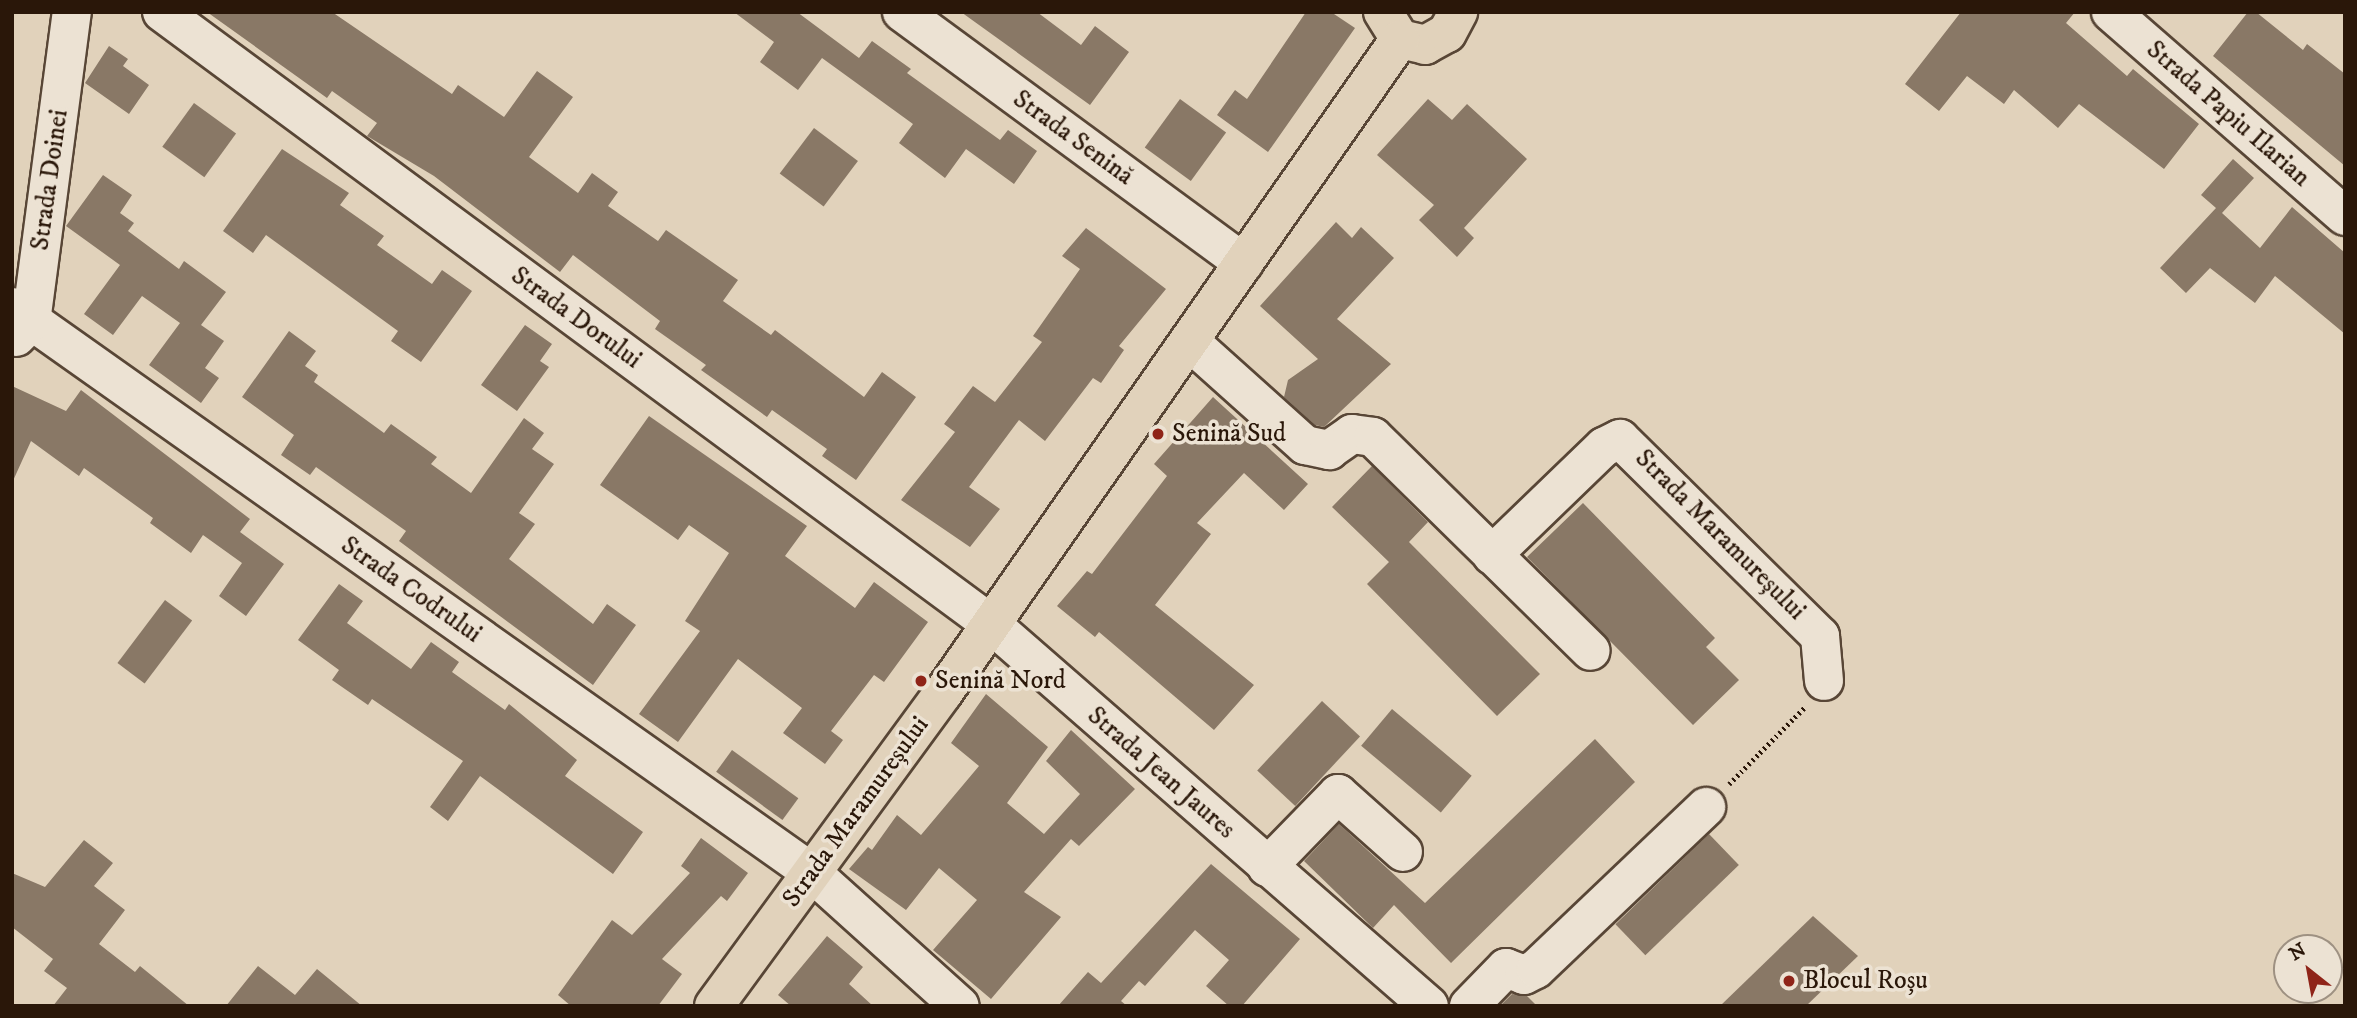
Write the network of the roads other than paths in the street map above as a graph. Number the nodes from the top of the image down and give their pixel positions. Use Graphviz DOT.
graph roads {
  1 [pos="72,12"];
  2 [pos="162,12"];
  3 [pos="902,12"];
  4 [pos="1458,12"];
  5 [pos="2111,12"];
  6 [pos="1392,26"];
  7 [pos="2345,216"];
  8 [pos="1244,263"];
  9 [pos="18,324"];
  10 [pos="1189,341"];
  11 [pos="1492,555"];
  12 [pos="991,624"];
  13 [pos="1591,651"];
  14 [pos="1824,681"];
  15 [pos="1706,807"];
  16 [pos="1403,852"];
  17 [pos="1267,867"];
  18 [pos="811,872"];
  19 [pos="714,1006"];
  20 [pos="960,1006"];
  21 [pos="1429,1006"];
  22 [pos="1469,1006"];
  1 -- 9 [label="street, Strada Doinei"];
  2 -- 12 [label="street, Strada Dorului"];
  3 -- 8 [label="street, Strada Senină"];
  4 -- 6 [label="main road, Strada Maramureșului"];
  5 -- 7 [label="street, Strada Papiu Ilarian"];
  6 -- 8 [label="main road, Strada Maramureșului"];
  8 -- 10 [label="main road, Strada Maramureșului"];
  9 -- 18 [label="street, Strada Codrului"];
  10 -- 11 [label="street"];
  10 -- 12 [label="main road, Strada Maramureșului"];
  11 -- 13 [label="street"];
  11 -- 14 [label="street, Strada Maramureșului"];
  12 -- 17 [label="street, Strada Jean Jaures"];
  12 -- 18 [label="main road, Strada Maramureșului"];
  15 -- 22 [label="street"];
  16 -- 17 [label="street"];
  17 -- 21 [label="street, Strada Jean Jaures"];
  18 -- 19 [label="main road, Strada Maramureșului"];
  18 -- 20 [label="street, Strada Codrului"];
}
